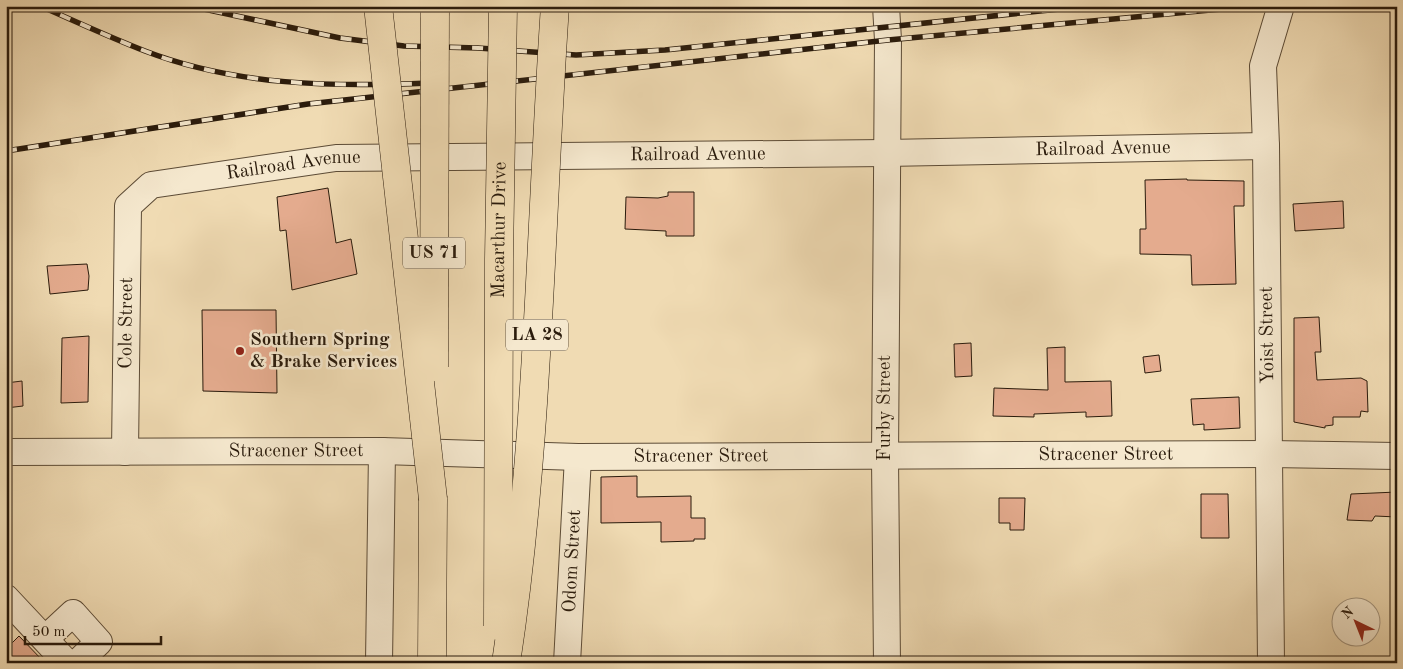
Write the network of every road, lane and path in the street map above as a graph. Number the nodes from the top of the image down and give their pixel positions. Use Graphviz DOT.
graph roads {
  1 [pos="378,6"];
  2 [pos="436,6"];
  3 [pos="503,6"];
  4 [pos="555,6"];
  5 [pos="886,6"];
  6 [pos="1280,9"];
  7 [pos="1266,146"];
  8 [pos="886,153"];
  9 [pos="137,197"];
  10 [pos="382,451"];
  11 [pos="6,452"];
  12 [pos="125,452"];
  13 [pos="1270,454"];
  14 [pos="1397,456"];
  15 [pos="578,458"];
  16 [pos="885,458"];
  17 [pos="433,499"];
  18 [pos="6,598"];
  19 [pos="45,639"];
  20 [pos="67,663"];
  21 [pos="77,663"];
  22 [pos="379,663"];
  23 [pos="432,663"];
  24 [pos="498,663"];
  25 [pos="506,663"];
  26 [pos="567,663"];
  27 [pos="887,663"];
  28 [pos="1271,663"];
  1 -- 17 [label="highway, bridge"];
  2 -- 17 [label="highway, US 71, bridge"];
  3 -- 24 [label="highway, Macarthur Drive, bridge"];
  4 -- 25 [label="highway, LA 28, bridge"];
  5 -- 8 [label="street, Furby Street"];
  6 -- 7 [label="street, Yoist Street"];
  7 -- 8 [label="street, Railroad Avenue"];
  7 -- 13 [label="street, Yoist Street"];
  8 -- 9 [label="street, Railroad Avenue"];
  8 -- 16 [label="street, Furby Street"];
  9 -- 12 [label="street, Cole Street"];
  10 -- 12 [label="street, Stracener Street"];
  10 -- 15 [label="street, Stracener Street"];
  10 -- 22 [label="street"];
  11 -- 12 [label="street, Stracener Street"];
  13 -- 14 [label="street, Stracener Street"];
  13 -- 16 [label="street, Stracener Street"];
  13 -- 28 [label="street, Yoist Street"];
  15 -- 16 [label="street, Stracener Street"];
  15 -- 26 [label="street, Odom Street"];
  16 -- 27 [label="street, Furby Street"];
  17 -- 23 [label="highway, US 71"];
  18 -- 19 [label="street"];
  19 -- 20 [label="street"];
  19 -- 21 [label="street"];
}
